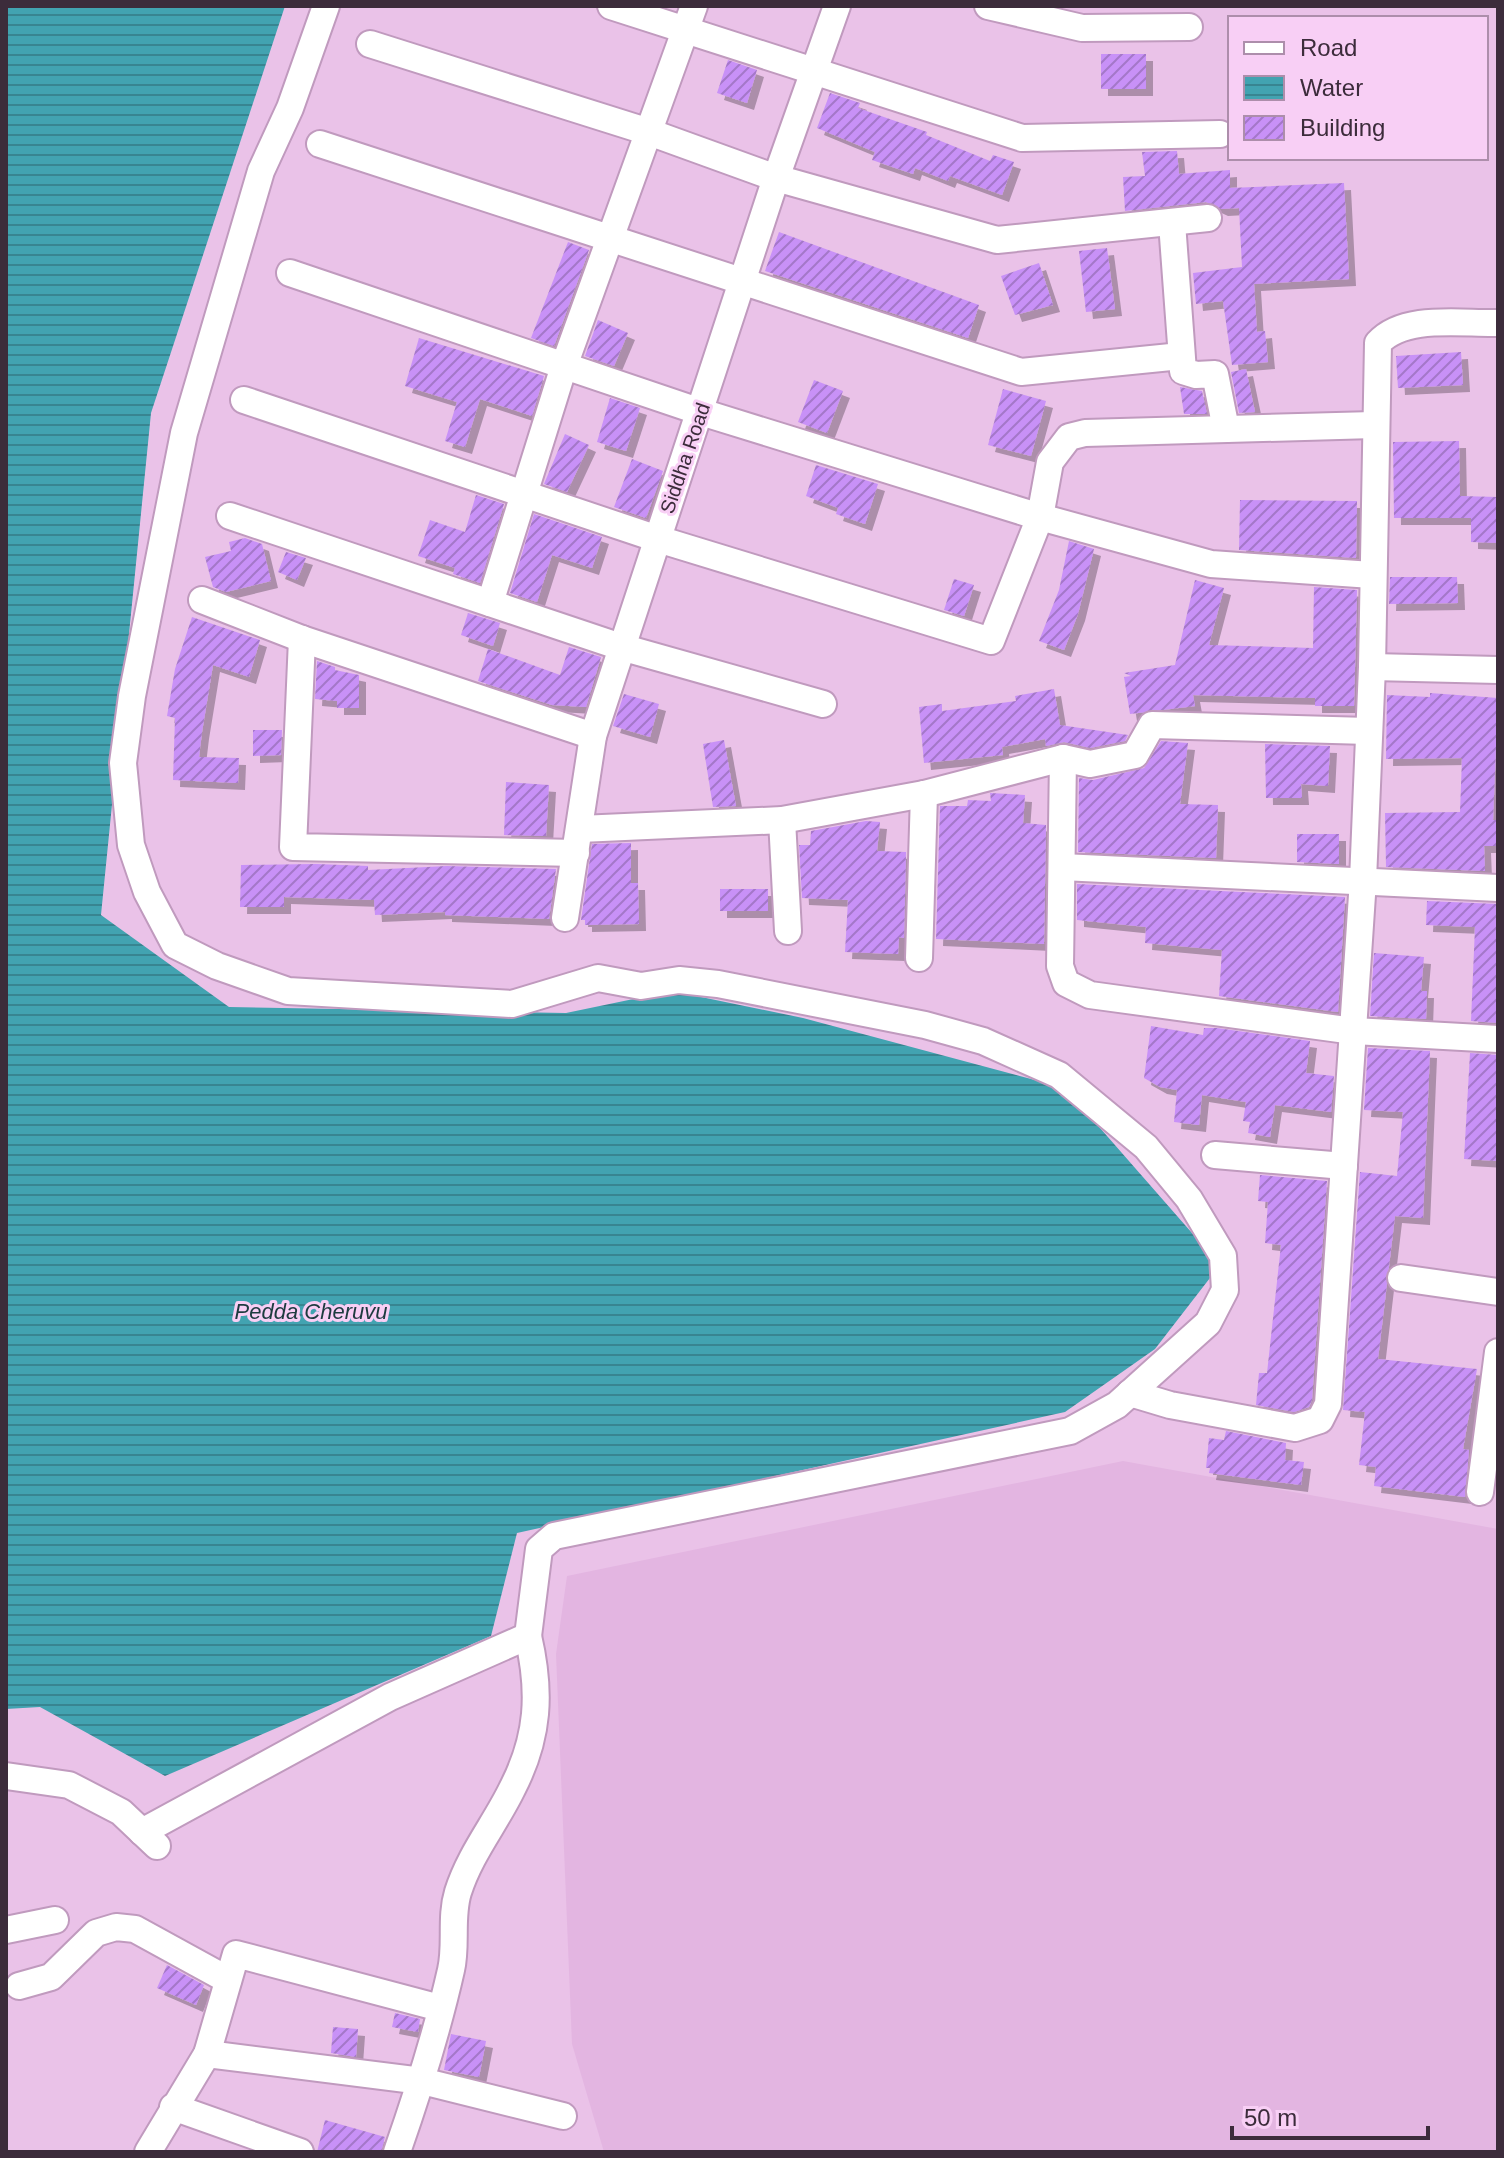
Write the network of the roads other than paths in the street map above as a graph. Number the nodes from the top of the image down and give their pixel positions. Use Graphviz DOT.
graph roads {
  1 [pos="326,6"];
  2 [pos="611,6"];
  3 [pos="837,6"];
  4 [pos="988,6"];
  5 [pos="690,18"];
  6 [pos="1189,27"];
  7 [pos="370,44"];
  8 [pos="815,72"];
  9 [pos="649,132"];
  10 [pos="1220,134"];
  11 [pos="320,144"];
  12 [pos="776,178"];
  13 [pos="1208,218"];
  14 [pos="1172,223"];
  15 [pos="609,239"];
  16 [pos="290,273"];
  17 [pos="743,281"];
  18 [pos="1498,323"];
  19 [pos="1181,356"];
  20 [pos="564,366"];
  21 [pos="244,400"];
  22 [pos="701,412"];
  23 [pos="1374,425"];
  24 [pos="1226,429"];
  25 [pos="526,494"];
  26 [pos="230,516"];
  27 [pos="1040,517"];
  28 [pos="658,539"];
  29 [pos="1372,575"];
  30 [pos="202,600"];
  31 [pos="490,603"];
  32 [pos="302,639"];
  33 [pos="621,647"];
  34 [pos="1372,667"];
  35 [pos="1498,670"];
  36 [pos="823,704"];
  37 [pos="1368,731"];
  38 [pos="593,736"];
  39 [pos="1063,758"];
  40 [pos="924,794"];
  41 [pos="782,820"];
  42 [pos="578,841"];
  43 [pos="1062,867"];
  44 [pos="1363,880"];
  45 [pos="1498,888"];
  46 [pos="565,918"];
  47 [pos="788,931"];
  48 [pos="919,958"];
  49 [pos="1354,1031"];
  50 [pos="1498,1039"];
  51 [pos="1215,1155"];
  52 [pos="1344,1166"];
  53 [pos="1401,1278"];
  54 [pos="1498,1292"];
  55 [pos="1498,1352"];
  56 [pos="1130,1393"];
  57 [pos="1492,1444"];
  58 [pos="1480,1492"];
  59 [pos="528,1636"];
  60 [pos="6,1776"];
  61 [pos="55,1920"];
  62 [pos="6,1930"];
  63 [pos="228,1980"];
  64 [pos="19,1986"];
  65 [pos="440,2008"];
  66 [pos="207,2054"];
  67 [pos="422,2081"];
  68 [pos="173,2107"];
  69 [pos="563,2116"];
  70 [pos="148,2152"];
  71 [pos="300,2152"];
  72 [pos="397,2152"];
  1 -- 56 [label="street"];
  2 -- 5 [label="street"];
  3 -- 8 [label="street, Siddha Road"];
  4 -- 6 [label="street"];
  5 -- 8 [label="street"];
  5 -- 9 [label="street"];
  7 -- 9 [label="street"];
  8 -- 10 [label="street"];
  8 -- 12 [label="street, Siddha Road"];
  9 -- 12 [label="street"];
  9 -- 15 [label="street"];
  11 -- 15 [label="street"];
  12 -- 14 [label="street"];
  12 -- 17 [label="street, Siddha Road"];
  13 -- 14 [label="street"];
  14 -- 19 [label="street"];
  15 -- 17 [label="street"];
  15 -- 20 [label="street"];
  16 -- 20 [label="street"];
  17 -- 19 [label="street"];
  17 -- 22 [label="street, Siddha Road"];
  18 -- 23 [label="street"];
  19 -- 24 [label="street"];
  20 -- 22 [label="street"];
  20 -- 25 [label="street"];
  21 -- 25 [label="street"];
  22 -- 27 [label="street"];
  22 -- 28 [label="street, Siddha Road"];
  23 -- 24 [label="street"];
  23 -- 29 [label="street"];
  24 -- 27 [label="street"];
  25 -- 28 [label="street"];
  25 -- 31 [label="street"];
  26 -- 31 [label="street"];
  27 -- 28 [label="street"];
  27 -- 29 [label="street"];
  28 -- 33 [label="street, Siddha Road"];
  29 -- 34 [label="street"];
  30 -- 32 [label="street"];
  31 -- 33 [label="street"];
  32 -- 38 [label="street"];
  32 -- 42 [label="street"];
  33 -- 36 [label="street"];
  33 -- 38 [label="street, Siddha Road"];
  34 -- 35 [label="street"];
  34 -- 37 [label="street"];
  37 -- 39 [label="street"];
  37 -- 44 [label="street"];
  38 -- 42 [label="street, Siddha Road"];
  39 -- 40 [label="street"];
  39 -- 43 [label="street"];
  40 -- 41 [label="street"];
  40 -- 48 [label="street"];
  41 -- 42 [label="street"];
  41 -- 47 [label="street"];
  42 -- 46 [label="street, Siddha Road"];
  43 -- 44 [label="street"];
  43 -- 49 [label="street"];
  44 -- 45 [label="street"];
  44 -- 49 [label="street"];
  49 -- 50 [label="street"];
  49 -- 52 [label="street"];
  51 -- 52 [label="street"];
  52 -- 56 [label="street"];
  53 -- 54 [label="street"];
  55 -- 57 [label="street"];
  56 -- 59 [label="street"];
  57 -- 58 [label="street"];
  59 -- 60 [label="street"];
  59 -- 65 [label="street"];
  61 -- 62 [label="street"];
  63 -- 64 [label="street"];
  63 -- 65 [label="street"];
  63 -- 66 [label="street"];
  65 -- 67 [label="street"];
  66 -- 67 [label="street"];
  66 -- 68 [label="street"];
  67 -- 69 [label="street"];
  67 -- 72 [label="street"];
  68 -- 70 [label="street"];
  68 -- 71 [label="street"];
}
